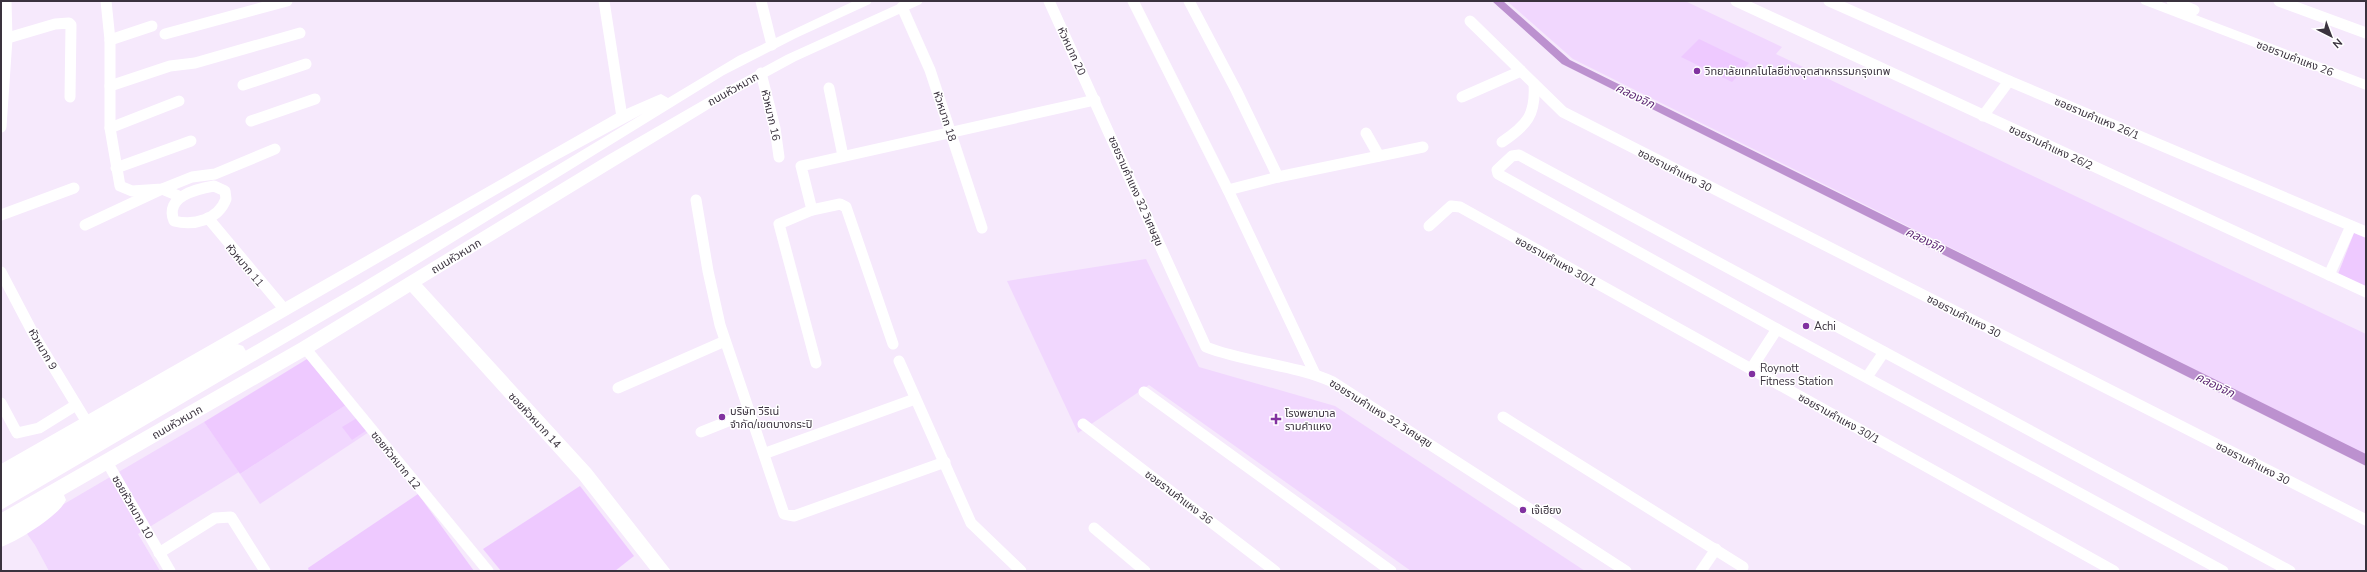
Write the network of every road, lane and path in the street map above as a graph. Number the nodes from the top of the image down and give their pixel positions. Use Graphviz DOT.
graph roads {
  1 [pos="6,1"];
  2 [pos="106,1"];
  3 [pos="287,1"];
  4 [pos="604,1"];
  5 [pos="760,1"];
  6 [pos="865,1"];
  7 [pos="916,1"];
  8 [pos="1049,1"];
  9 [pos="1133,1"];
  10 [pos="1188,1"];
  11 [pos="1736,1"];
  12 [pos="1830,1"];
  13 [pos="2148,1"];
  14 [pos="2172,1"];
  15 [pos="2279,1"];
  16 [pos="902,7"];
  17 [pos="2194,10"];
  18 [pos="1470,21"];
  19 [pos="152,26"];
  20 [pos="300,33"];
  21 [pos="2366,33"];
  22 [pos="165,34"];
  23 [pos="4,39"];
  24 [pos="110,40"];
  25 [pos="772,45"];
  26 [pos="306,64"];
  27 [pos="1521,71"];
  28 [pos="761,73"];
  29 [pos="707,79"];
  30 [pos="2008,81"];
  31 [pos="1534,84"];
  32 [pos="243,85"];
  33 [pos="2366,85"];
  34 [pos="110,86"];
  35 [pos="829,88"];
  36 [pos="70,97"];
  37 [pos="1462,97"];
  38 [pos="315,99"];
  39 [pos="1095,100"];
  40 [pos="179,101"];
  41 [pos="1983,116"];
  42 [pos="622,117"];
  43 [pos="251,121"];
  44 [pos="1,127"];
  45 [pos="110,128"];
  46 [pos="951,132"];
  47 [pos="1366,133"];
  48 [pos="191,141"];
  49 [pos="1502,142"];
  50 [pos="605,143"];
  51 [pos="1422,147"];
  52 [pos="275,149"];
  53 [pos="843,156"];
  54 [pos="1379,156"];
  55 [pos="779,157"];
  56 [pos="116,168"];
  57 [pos="1278,177"];
  58 [pos="74,188"];
  59 [pos="162,189"];
  60 [pos="1228,190"];
  61 [pos="181,197"];
  62 [pos="696,200"];
  63 [pos="812,210"];
  64 [pos="1,215"];
  65 [pos="208,218"];
  66 [pos="85,225"];
  67 [pos="1429,226"];
  68 [pos="2351,226"];
  69 [pos="982,228"];
  70 [pos="2366,232"];
  71 [pos="1,272"];
  72 [pos="2329,275"];
  73 [pos="412,283"];
  74 [pos="2366,292"];
  75 [pos="284,310"];
  76 [pos="1778,329"];
  77 [pos="725,341"];
  78 [pos="893,344"];
  79 [pos="306,348"];
  80 [pos="237,351"];
  81 [pos="1884,352"];
  82 [pos="899,360"];
  83 [pos="816,362"];
  84 [pos="1751,369"];
  85 [pos="1315,374"];
  86 [pos="1867,376"];
  87 [pos="618,388"];
  88 [pos="1144,392"];
  89 [pos="915,399"];
  90 [pos="1,402"];
  91 [pos="76,405"];
  92 [pos="751,412"];
  93 [pos="1503,417"];
  94 [pos="88,424"];
  95 [pos="1083,424"];
  96 [pos="701,432"];
  97 [pos="766,453"];
  98 [pos="945,462"];
  99 [pos="103,464"];
  100 [pos="1,473"];
  101 [pos="1,487"];
  102 [pos="1,502"];
  103 [pos="2366,520"];
  104 [pos="1,522"];
  105 [pos="1094,528"];
  106 [pos="1,539"];
  107 [pos="1716,549"];
  108 [pos="159,552"];
  109 [pos="658,567"];
  110 [pos="1743,567"];
  111 [pos="170,571"];
  112 [pos="265,571"];
  113 [pos="488,571"];
  114 [pos="1021,571"];
  115 [pos="1145,571"];
  116 [pos="1276,571"];
  117 [pos="1391,571"];
  118 [pos="1626,571"];
  119 [pos="1701,571"];
  120 [pos="2114,571"];
  121 [pos="2224,571"];
  122 [pos="2290,571"];
  1 -- 23 [label="street"];
  2 -- 24 [label="street"];
  3 -- 22 [label="street"];
  4 -- 42 [label="street"];
  5 -- 25 [label="street"];
  6 -- 25 [label="main road, ถนนหัวหมาก"];
  7 -- 16 [label="main road, ถนนหัวหมาก"];
  8 -- 39 [label="street, หัวหมาก 20"];
  9 -- 60 [label="street"];
  10 -- 57 [label="street"];
  11 -- 41 [label="street, ซอยรามคำแหง 26/2"];
  12 -- 30 [label="street, ซอยรามคำแหง 26/1"];
  13 -- 33 [label="main road, ซอยรามคำแหง 26"];
  14 -- 17 [label="street"];
  15 -- 21 [label="street"];
  16 -- 28 [label="main road, ถนนหัวหมาก"];
  16 -- 46 [label="street, หัวหมาก 18"];
  18 -- 27 [label="street, ซอยรามคำแหง 30"];
  19 -- 24 [label="street"];
  20 -- 34 [label="street"];
  23 -- 36 [label="street"];
  23 -- 44 [label="street"];
  24 -- 34 [label="street"];
  25 -- 29 [label="main road, ถนนหัวหมาก"];
  26 -- 32 [label="street"];
  27 -- 31 [label="street, ซอยรามคำแหง 30"];
  27 -- 37 [label="street"];
  28 -- 55 [label="street, หัวหมาก 16"];
  28 -- 73 [label="main road, ถนนหัวหมาก"];
  29 -- 42 [label="main road"];
  29 -- 50 [label="main road, ถนนหัวหมาก"];
  30 -- 41 [label="street"];
  30 -- 68 [label="street, ซอยรามคำแหง 26/1"];
  31 -- 49 [label="street"];
  31 -- 103 [label="street, ซอยรามคำแหง 30"];
  34 -- 45 [label="street"];
  35 -- 53 [label="street"];
  38 -- 43 [label="street"];
  39 -- 46 [label="street"];
  39 -- 85 [label="street, ซอยรามคำแหง 32 วิเศษสุข"];
  40 -- 45 [label="street"];
  41 -- 72 [label="street, ซอยรามคำแหง 26/2"];
  42 -- 75 [label="main road"];
  45 -- 56 [label="street"];
  46 -- 53 [label="street"];
  46 -- 69 [label="street, หัวหมาก 18"];
  47 -- 54 [label="street"];
  48 -- 56 [label="street"];
  50 -- 80 [label="main road"];
  50 -- 102 [label="main road, ถนนหัวหมาก"];
  51 -- 54 [label="street"];
  52 -- 59 [label="street"];
  53 -- 63 [label="street"];
  54 -- 57 [label="street"];
  56 -- 59 [label="street"];
  57 -- 60 [label="street"];
  58 -- 64 [label="street"];
  59 -- 61 [label="street"];
  59 -- 66 [label="street"];
  60 -- 85 [label="street"];
  61 -- 65 [label="street"];
  61 -- 65 [label="street"];
  62 -- 77 [label="street"];
  63 -- 78 [label="street"];
  63 -- 83 [label="street"];
  65 -- 75 [label="street, หัวหมาก 11"];
  67 -- 84 [label="street, ซอยรามคำแหง 30/1"];
  68 -- 70 [label="street, ซอยรามคำแหง 26/1"];
  68 -- 72 [label="street"];
  71 -- 91 [label="street, หัวหมาก 9"];
  72 -- 74 [label="street, ซอยรามคำแหง 26/2"];
  73 -- 79 [label="main road, ถนนหัวหมาก"];
  73 -- 109 [label="main road, ซอยหัวหมาก 14"];
  75 -- 94 [label="main road"];
  76 -- 81 [label="street"];
  76 -- 84 [label="street"];
  76 -- 86 [label="street"];
  77 -- 87 [label="street"];
  77 -- 92 [label="street"];
  79 -- 99 [label="main road, ถนนหัวหมาก"];
  79 -- 113 [label="street, ซอยหัวหมาก 12"];
  80 -- 101 [label="main road"];
  81 -- 86 [label="street"];
  81 -- 122 [label="street"];
  82 -- 89 [label="street"];
  84 -- 120 [label="street, ซอยรามคำแหง 30/1"];
  85 -- 118 [label="street, ซอยรามคำแหง 32 วิเศษสุข"];
  86 -- 121 [label="street"];
  88 -- 117 [label="street"];
  89 -- 97 [label="street"];
  89 -- 98 [label="street"];
  90 -- 91 [label="street"];
  91 -- 94 [label="street, หัวหมาก 9"];
  92 -- 96 [label="street"];
  92 -- 97 [label="street"];
  93 -- 107 [label="street"];
  94 -- 100 [label="main road"];
  95 -- 116 [label="street, ซอยรามคำแหง 36"];
  97 -- 98 [label="street"];
  98 -- 114 [label="street"];
  99 -- 104 [label="main road, ถนนหัวหมาก"];
  99 -- 106 [label="main road"];
  99 -- 108 [label="street, ซอยหัวหมาก 10"];
  105 -- 115 [label="street"];
  107 -- 110 [label="street"];
  107 -- 119 [label="street"];
  108 -- 111 [label="street, ซอยหัวหมาก 10"];
  108 -- 112 [label="street, ซอยหัวหมาก 10"];
}
